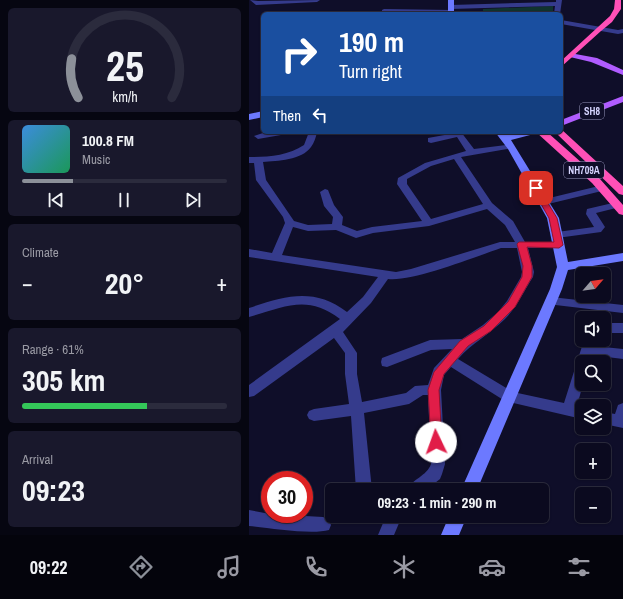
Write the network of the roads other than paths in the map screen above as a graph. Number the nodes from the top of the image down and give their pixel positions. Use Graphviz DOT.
graph roads {
  1 [pos="253,0"];
  2 [pos="317,0"];
  3 [pos="461,0"];
  4 [pos="613,0"];
  5 [pos="618,0"];
  6 [pos="275,1"];
  7 [pos="303,1"];
  8 [pos="559,2"];
  9 [pos="451,7"];
  10 [pos="385,10"];
  11 [pos="415,10"];
  12 [pos="557,12"];
  13 [pos="563,22"];
  14 [pos="598,29"];
  15 [pos="623,31"];
  16 [pos="567,60"];
  17 [pos="623,73"];
  18 [pos="623,94"];
  19 [pos="623,99"];
  20 [pos="261,109"];
  21 [pos="249,112"];
  22 [pos="261,114"];
  23 [pos="563,116"];
  24 [pos="249,117"];
  25 [pos="563,122"];
  26 [pos="270,134"];
  27 [pos="312,134"];
  28 [pos="524,134"];
  29 [pos="543,134"];
  30 [pos="562,134"];
  31 [pos="258,136"];
  32 [pos="505,139"];
  33 [pos="431,140"];
  34 [pos="471,152"];
  35 [pos="456,156"];
  36 [pos="253,160"];
  37 [pos="603,188"];
  38 [pos="325,192"];
  39 [pos="623,192"];
  40 [pos="543,202"];
  41 [pos="489,205"];
  42 [pos="620,208"];
  43 [pos="290,223"];
  44 [pos="429,223"];
  45 [pos="337,227"];
  46 [pos="558,240"];
  47 [pos="522,244"];
  48 [pos="249,253"];
  49 [pos="276,257"];
  50 [pos="623,257"];
  51 [pos="563,267"];
  52 [pos="385,275"];
  53 [pos="551,301"];
  54 [pos="623,309"];
  55 [pos="249,313"];
  56 [pos="348,319"];
  57 [pos="611,328"];
  58 [pos="623,328"];
  59 [pos="335,331"];
  60 [pos="464,344"];
  61 [pos="587,351"];
  62 [pos="623,354"];
  63 [pos="449,360"];
  64 [pos="387,362"];
  65 [pos="433,390"];
  66 [pos="249,392"];
  67 [pos="510,397"];
  68 [pos="357,409"];
  69 [pos="575,412"];
  70 [pos="314,415"];
  71 [pos="611,418"];
  72 [pos="622,418"];
  73 [pos="363,483"];
  74 [pos="424,483"];
  75 [pos="472,483"];
  76 [pos="249,518"];
  77 [pos="391,523"];
  78 [pos="455,523"];
  79 [pos="323,525"];
  80 [pos="386,535"];
  81 [pos="450,535"];
  1 -- 6 [label="street"];
  2 -- 7 [label="street"];
  3 -- 9 [label="street"];
  4 -- 14 [label="highway"];
  5 -- 14 [label="highway"];
  6 -- 7 [label="street"];
  8 -- 9 [label="street"];
  8 -- 12 [label="street"];
  9 -- 11 [label="street"];
  10 -- 11 [label="street"];
  13 -- 14 [label="street"];
  14 -- 15 [label="street"];
  14 -- 16 [label="highway"];
  16 -- 17 [label="main road"];
  18 -- 23 [label="main road, SH8"];
  19 -- 25 [label="main road, SH8"];
  20 -- 21 [label="street"];
  22 -- 24 [label="street"];
  26 -- 31 [label="street"];
  27 -- 36 [label="street"];
  28 -- 32 [label="street"];
  29 -- 37 [label="highway, NH709A"];
  30 -- 39 [label="highway, NH709A"];
  32 -- 34 [label="street"];
  32 -- 40 [label="street"];
  33 -- 34 [label="street"];
  34 -- 35 [label="street"];
  35 -- 41 [label="street"];
  35 -- 44 [label="street"];
  36 -- 43 [label="street"];
  37 -- 40 [label="street"];
  37 -- 42 [label="highway, NH709A"];
  38 -- 45 [label="street"];
  40 -- 46 [label="street"];
  41 -- 44 [label="street"];
  41 -- 47 [label="street"];
  42 -- 46 [label="street"];
  43 -- 45 [label="street"];
  43 -- 49 [label="street"];
  44 -- 45 [label="street"];
  46 -- 47 [label="street"];
  46 -- 51 [label="street"];
  47 -- 52 [label="street"];
  47 -- 60 [label="street"];
  48 -- 49 [label="street"];
  49 -- 52 [label="street"];
  50 -- 51 [label="street"];
  51 -- 53 [label="street"];
  52 -- 56 [label="street"];
  53 -- 54 [label="street"];
  53 -- 67 [label="street"];
  55 -- 56 [label="street"];
  56 -- 59 [label="street"];
  57 -- 58 [label="street"];
  59 -- 66 [label="street"];
  59 -- 68 [label="street"];
  60 -- 63 [label="street"];
  60 -- 64 [label="street"];
  61 -- 62 [label="street"];
  63 -- 65 [label="street"];
  63 -- 67 [label="street"];
  65 -- 68 [label="street"];
  65 -- 74 [label="street"];
  67 -- 69 [label="street"];
  67 -- 75 [label="street"];
  68 -- 70 [label="street"];
  68 -- 73 [label="street"];
  71 -- 72 [label="street"];
  76 -- 79 [label="street"];
  77 -- 80 [label="street"];
  78 -- 81 [label="street"];
}
